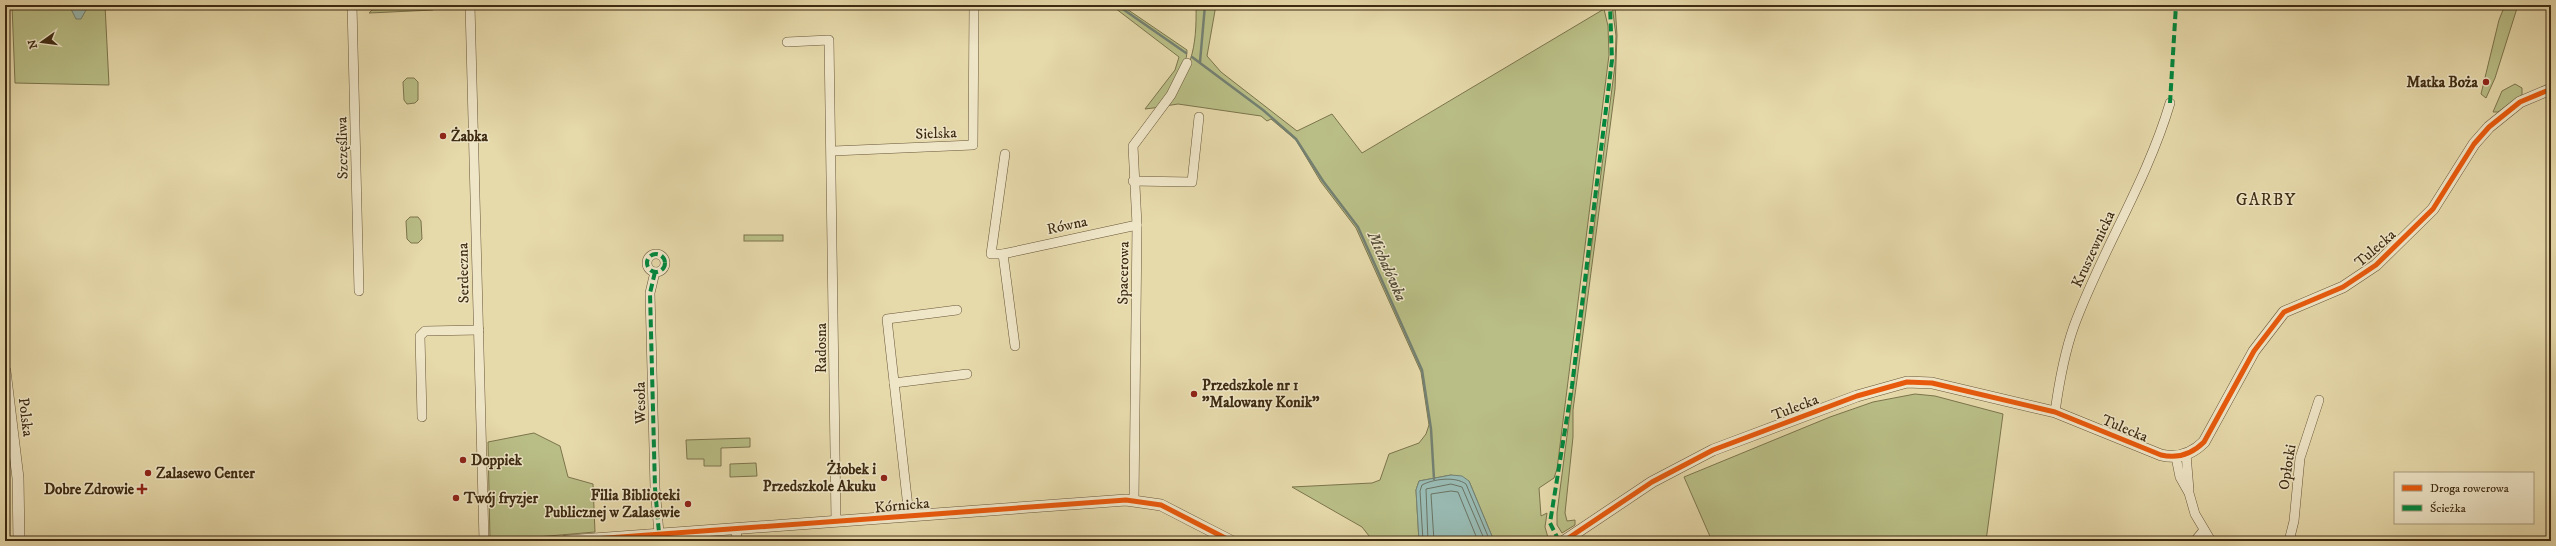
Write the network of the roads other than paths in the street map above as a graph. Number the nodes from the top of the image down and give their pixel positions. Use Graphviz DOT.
graph roads {
  1 [pos="352,5"];
  2 [pos="470,5"];
  3 [pos="974,5"];
  4 [pos="787,42"];
  5 [pos="1187,63"];
  6 [pos="2551,88"];
  7 [pos="2170,103"];
  8 [pos="1198,117"];
  9 [pos="833,151"];
  10 [pos="1005,154"];
  11 [pos="1133,181"];
  12 [pos="1137,225"];
  13 [pos="1003,254"];
  14 [pos="655,272"];
  15 [pos="359,291"];
  16 [pos="957,310"];
  17 [pos="479,330"];
  18 [pos="1015,346"];
  19 [pos="5,371"];
  20 [pos="967,374"];
  21 [pos="894,383"];
  22 [pos="2319,400"];
  23 [pos="2054,412"];
  24 [pos="422,417"];
  25 [pos="2181,456"];
  26 [pos="1134,500"];
  27 [pos="18,514"];
  28 [pos="909,516"];
  29 [pos="836,521"];
  30 [pos="736,528"];
  31 [pos="2204,530"];
  32 [pos="660,533"];
  33 [pos="10,541"];
  34 [pos="19,541"];
  35 [pos="484,541"];
  36 [pos="566,541"];
  37 [pos="737,541"];
  38 [pos="1231,541"];
  39 [pos="1564,541"];
  40 [pos="2195,541"];
  41 [pos="2211,541"];
  42 [pos="2289,541"];
  1 -- 15 [label="street, Szczęśliwa"];
  2 -- 17 [label="street, Serdeczna"];
  3 -- 9 [label="street, Sielska"];
  4 -- 9 [label="street, Radosna"];
  5 -- 11 [label="street, Spacerowa"];
  6 -- 25 [label="street, Tulecka"];
  7 -- 23 [label="street, Kruszewnicka"];
  8 -- 11 [label="street"];
  9 -- 29 [label="street, Radosna"];
  10 -- 13 [label="street"];
  11 -- 12 [label="street, Spacerowa"];
  12 -- 13 [label="street, Równa"];
  12 -- 26 [label="street, Spacerowa"];
  13 -- 18 [label="street"];
  14 -- 32 [label="street, Wesoła"];
  16 -- 21 [label="street"];
  17 -- 24 [label="street"];
  17 -- 35 [label="street, Serdeczna"];
  19 -- 27 [label="street, Polska"];
  20 -- 21 [label="street"];
  21 -- 28 [label="street"];
  22 -- 42 [label="street, Opłotki"];
  23 -- 25 [label="street, Tulecka"];
  23 -- 39 [label="street, Tulecka"];
  25 -- 31 [label="street"];
  26 -- 28 [label="street, Kórnicka"];
  26 -- 38 [label="street, Kórnicka"];
  27 -- 33 [label="street, Polska"];
  27 -- 34 [label="street, Polska"];
  28 -- 29 [label="street, Kórnicka"];
  29 -- 30 [label="street, Kórnicka"];
  30 -- 32 [label="street, Kórnicka"];
  30 -- 37 [label="street"];
  31 -- 40 [label="street"];
  31 -- 41 [label="street"];
  32 -- 36 [label="street, Kórnicka"];
}
